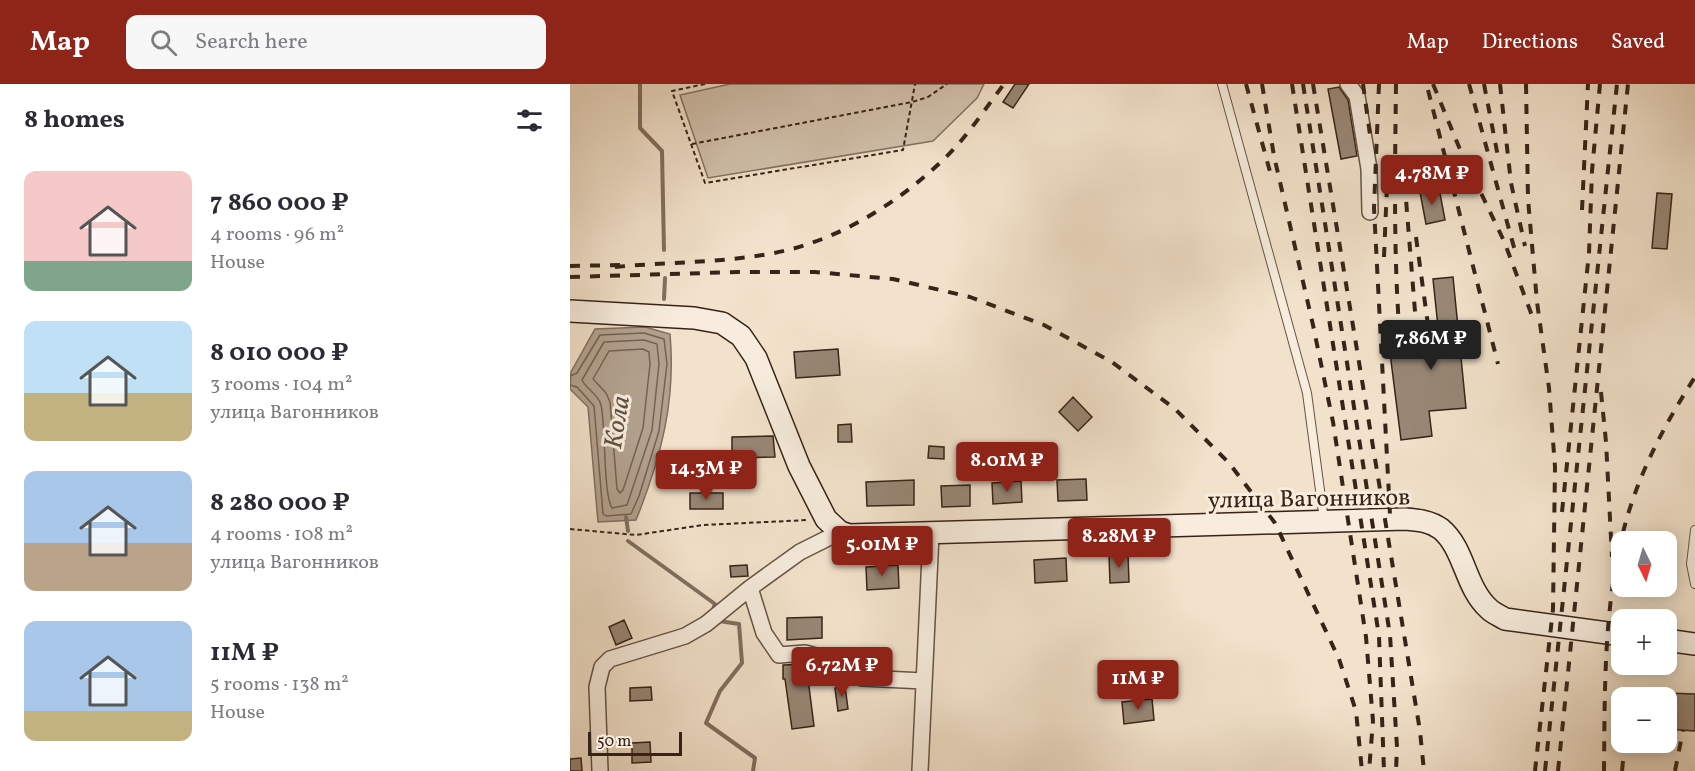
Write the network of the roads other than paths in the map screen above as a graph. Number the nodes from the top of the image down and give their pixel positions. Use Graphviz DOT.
graph roads {
  1 [pos="1222,84"];
  2 [pos="1348,84"];
  3 [pos="1370,212"];
  4 [pos="570,311"];
  5 [pos="1324,522"];
  6 [pos="833,526"];
  7 [pos="1695,530"];
  8 [pos="931,534"];
  9 [pos="1695,584"];
  10 [pos="750,588"];
  11 [pos="1611,633"];
  12 [pos="1677,642"];
  13 [pos="1695,644"];
  14 [pos="924,681"];
  15 [pos="600,771"];
  16 [pos="920,771"];
  1 -- 5 [label="lane"];
  2 -- 3 [label="street"];
  4 -- 6 [label="street"];
  5 -- 8 [label="street, улица Вагонников"];
  5 -- 11 [label="street, улица Вагонников"];
  6 -- 8 [label="street, улица Вагонников"];
  6 -- 10 [label="street"];
  7 -- 9 [label="lane"];
  8 -- 14 [label="street"];
  10 -- 14 [label="street"];
  10 -- 15 [label="street"];
  12 -- 13 [label="street"];
  14 -- 16 [label="street"];
}
